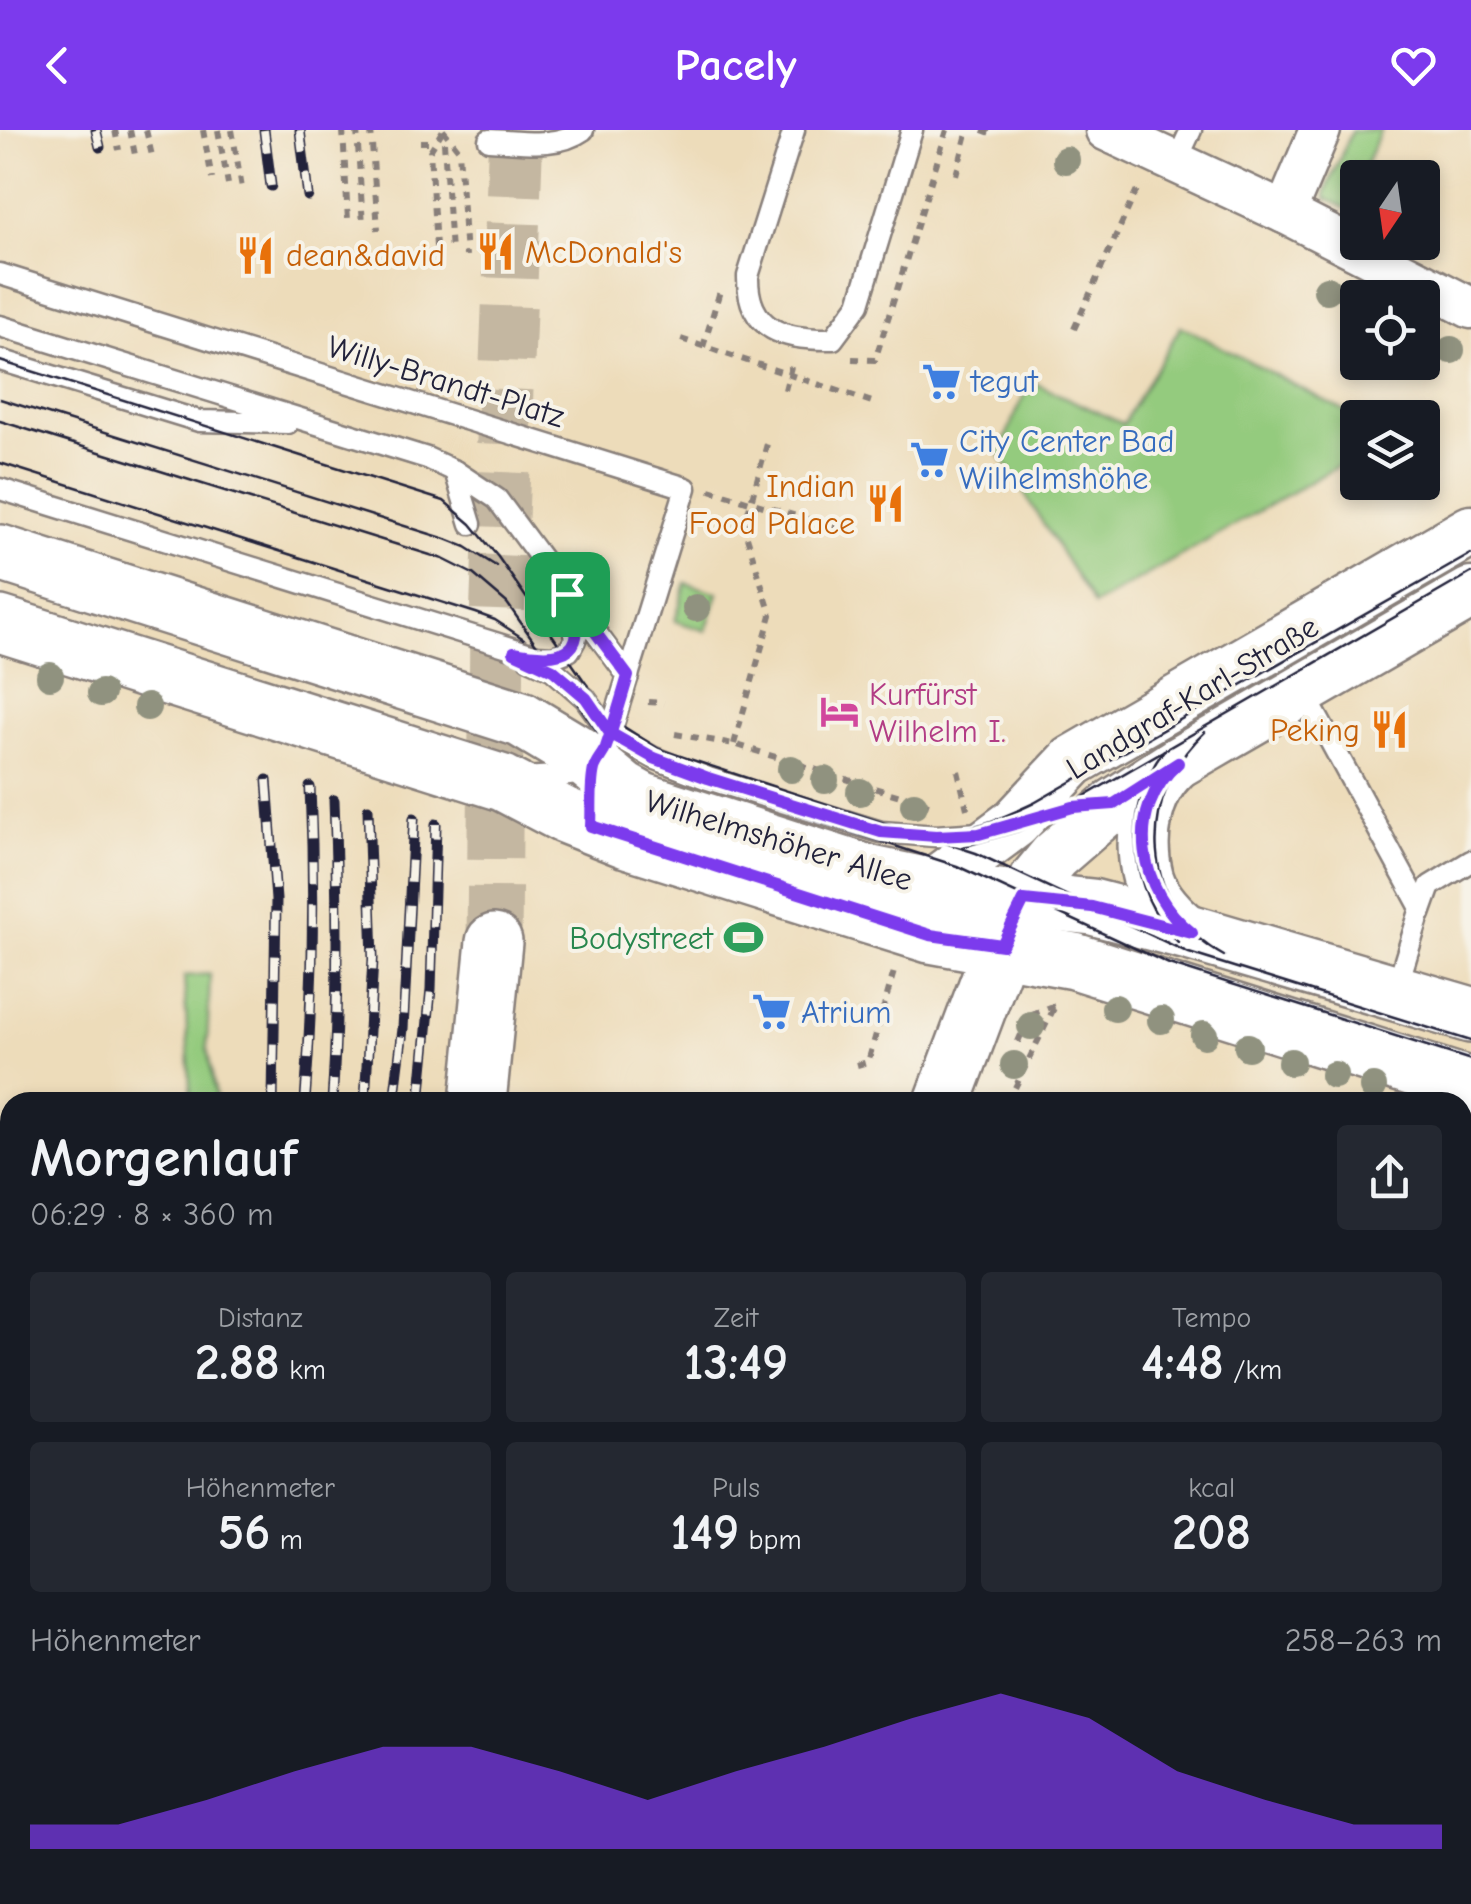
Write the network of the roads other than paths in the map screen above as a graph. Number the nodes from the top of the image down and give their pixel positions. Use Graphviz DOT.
graph roads {
  1 [pos="582,130"];
  2 [pos="794,130"];
  3 [pos="912,130"];
  4 [pos="1106,130"];
  5 [pos="1320,130"];
  6 [pos="490,140"];
  7 [pos="1174,148"];
  8 [pos="1284,213"];
  9 [pos="0,274"];
  10 [pos="1471,308"];
  11 [pos="0,326"];
  12 [pos="0,360"];
  13 [pos="315,424"];
  14 [pos="455,471"];
  15 [pos="0,490"];
  16 [pos="471,524"];
  17 [pos="1471,531"];
  18 [pos="0,553"];
  19 [pos="567,594"];
  20 [pos="1471,594"];
  21 [pos="0,624"];
  22 [pos="514,652"];
  23 [pos="628,676"];
  24 [pos="1303,691"];
  25 [pos="1178,763"];
  26 [pos="596,784"];
  27 [pos="1045,812"];
  28 [pos="1471,861"];
  29 [pos="930,886"];
  30 [pos="1013,923"];
  31 [pos="1192,933"];
  32 [pos="494,942"];
  33 [pos="1402,971"];
  34 [pos="1471,1015"];
  35 [pos="1442,1086"];
  36 [pos="479,1092"];
  37 [pos="947,1092"];
  1 -- 6 [label="lane"];
  2 -- 3 [label="lane"];
  4 -- 7 [label="street"];
  5 -- 8 [label="street"];
  7 -- 8 [label="street"];
  8 -- 10 [label="street"];
  9 -- 23 [label="lane, Willy-Brandt-Platz"];
  11 -- 13 [label="lane"];
  12 -- 13 [label="lane"];
  13 -- 14 [label="lane"];
  14 -- 16 [label="lane"];
  14 -- 19 [label="lane"];
  15 -- 22 [label="lane"];
  17 -- 27 [label="street, Landgraf-Karl-Straße"];
  18 -- 26 [label="main road, Wilhelmshöher Allee"];
  19 -- 22 [label="lane"];
  19 -- 23 [label="lane"];
  20 -- 24 [label="street, Landgraf-Karl-Straße"];
  21 -- 26 [label="main road, Wilhelmshöher Allee"];
  22 -- 26 [label="lane"];
  23 -- 26 [label="lane"];
  24 -- 25 [label="street, Landgraf-Karl-Straße"];
  24 -- 33 [label="lane"];
  25 -- 27 [label="street, Landgraf-Karl-Straße"];
  25 -- 31 [label="street, Landgraf-Karl-Straße"];
  26 -- 27 [label="lane"];
  26 -- 29 [label="main road, Wilhelmshöher Allee"];
  26 -- 30 [label="main road, Wilhelmshöher Allee"];
  27 -- 29 [label="street, Landgraf-Karl-Straße"];
  27 -- 30 [label="street, Landgraf-Karl-Straße"];
  28 -- 33 [label="lane"];
  29 -- 30 [label="main road, Wilhelmshöher Allee"];
  30 -- 31 [label="main road, Wilhelmshöher Allee"];
  30 -- 35 [label="main road, Wilhelmshöher Allee"];
  30 -- 37 [label="main road"];
  31 -- 33 [label="main road, Wilhelmshöher Allee"];
  32 -- 36 [label="main road"];
  33 -- 34 [label="main road, Wilhelmshöher Allee"];
}
